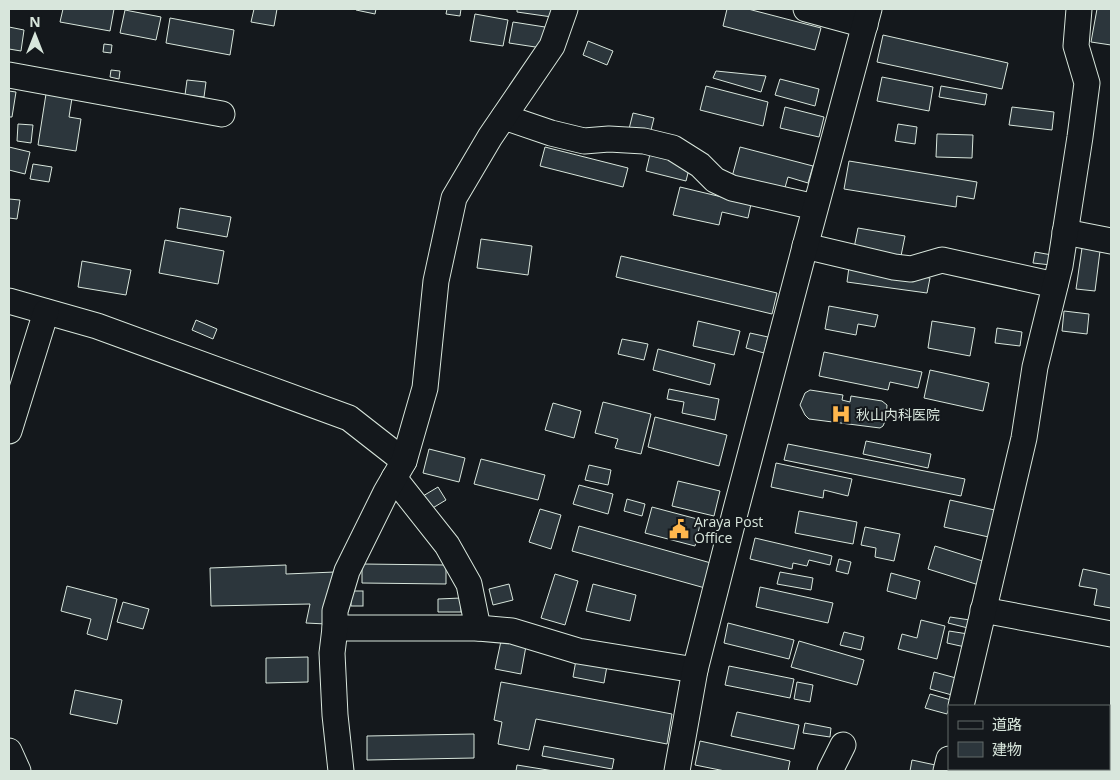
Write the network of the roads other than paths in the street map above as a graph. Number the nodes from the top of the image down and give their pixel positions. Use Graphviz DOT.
graph roads {
  1 [pos="565,9"];
  2 [pos="806,9"];
  3 [pos="1079,9"];
  4 [pos="867,17"];
  5 [pos="9,75"];
  6 [pos="222,114"];
  7 [pos="504,118"];
  8 [pos="815,207"];
  9 [pos="1065,232"];
  10 [pos="1111,241"];
  11 [pos="805,246"];
  12 [pos="1055,285"];
  13 [pos="9,301"];
  14 [pos="46,312"];
  15 [pos="9,431"];
  16 [pos="399,470"];
  17 [pos="983,610"];
  18 [pos="335,628"];
  19 [pos="478,628"];
  20 [pos="1111,634"];
  21 [pos="696,670"];
  22 [pos="961,705"];
  23 [pos="843,745"];
  24 [pos="9,751"];
  25 [pos="18,771"];
  26 [pos="341,771"];
  27 [pos="676,771"];
  28 [pos="830,771"];
  1 -- 7 [label="street"];
  2 -- 4 [label="street"];
  3 -- 9 [label="street"];
  4 -- 8 [label="street"];
  5 -- 6 [label="street"];
  7 -- 8 [label="street"];
  7 -- 16 [label="street"];
  8 -- 11 [label="street"];
  9 -- 10 [label="street"];
  9 -- 12 [label="street"];
  11 -- 12 [label="street"];
  11 -- 21 [label="street"];
  12 -- 17 [label="street"];
  13 -- 14 [label="street"];
  14 -- 15 [label="street"];
  14 -- 16 [label="street"];
  16 -- 18 [label="street"];
  16 -- 19 [label="street"];
  17 -- 20 [label="street"];
  17 -- 22 [label="street"];
  18 -- 19 [label="street"];
  18 -- 26 [label="street"];
  19 -- 21 [label="street"];
  21 -- 27 [label="street"];
  23 -- 28 [label="street"];
  24 -- 25 [label="street"];
}
